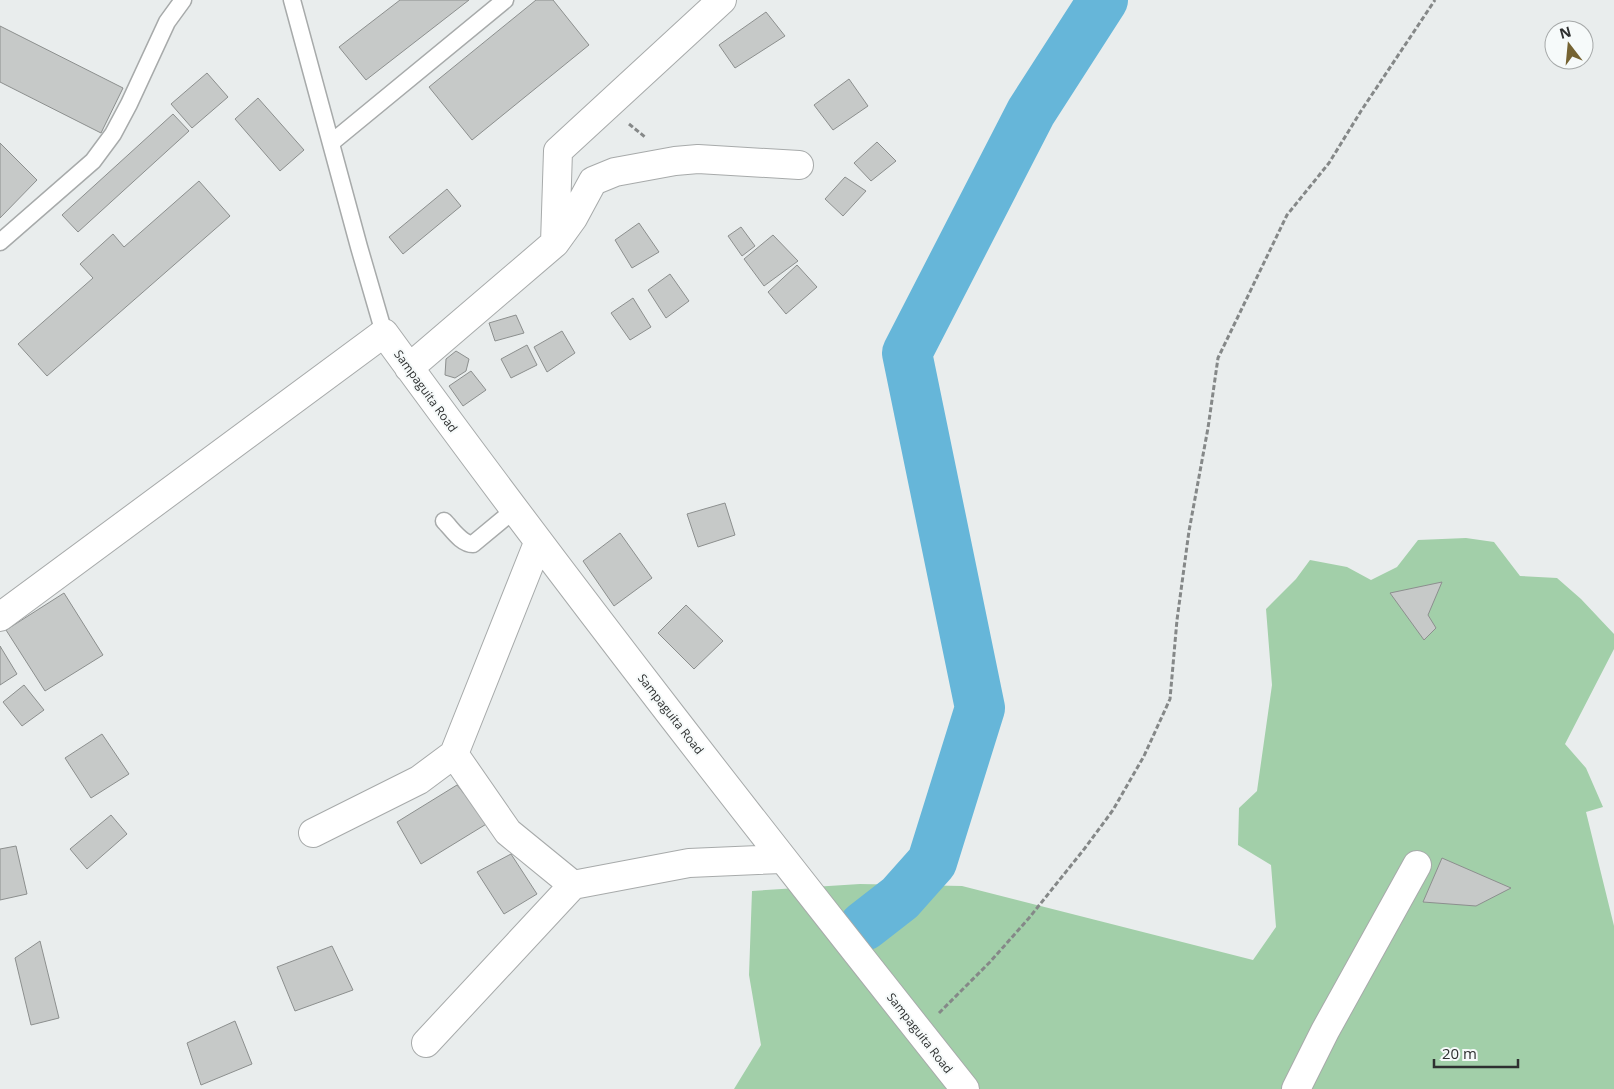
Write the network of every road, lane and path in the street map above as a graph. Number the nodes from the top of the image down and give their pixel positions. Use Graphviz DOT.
graph roads {
  1 [pos="182,0"];
  2 [pos="292,0"];
  3 [pos="505,0"];
  4 [pos="722,0"];
  5 [pos="1435,0"];
  6 [pos="608,106"];
  7 [pos="331,142"];
  8 [pos="675,161"];
  9 [pos="799,165"];
  10 [pos="0,242"];
  11 [pos="555,244"];
  12 [pos="384,333"];
  13 [pos="409,368"];
  14 [pos="514,510"];
  15 [pos="444,521"];
  16 [pos="538,543"];
  17 [pos="0,617"];
  18 [pos="454,754"];
  19 [pos="313,833"];
  20 [pos="782,858"];
  21 [pos="1417,865"];
  22 [pos="573,885"];
  23 [pos="920,1033"];
  24 [pos="426,1043"];
  25 [pos="965,1089"];
  26 [pos="1296,1089"];
  1 -- 10 [label="lane"];
  2 -- 7 [label="lane"];
  3 -- 7 [label="lane"];
  4 -- 6 [label="street"];
  5 -- 23 [label="path"];
  6 -- 8 [label="path"];
  6 -- 11 [label="street"];
  7 -- 12 [label="lane"];
  8 -- 9 [label="street"];
  8 -- 11 [label="street"];
  11 -- 13 [label="street"];
  12 -- 13 [label="street, Sampaguita Road"];
  12 -- 17 [label="street"];
  13 -- 14 [label="street, Sampaguita Road"];
  14 -- 15 [label="lane"];
  14 -- 16 [label="street, Sampaguita Road"];
  16 -- 18 [label="street"];
  16 -- 20 [label="street, Sampaguita Road"];
  18 -- 19 [label="street"];
  18 -- 22 [label="street"];
  20 -- 22 [label="street"];
  20 -- 23 [label="street, Sampaguita Road"];
  21 -- 26 [label="street"];
  22 -- 24 [label="street"];
  23 -- 25 [label="street, Sampaguita Road"];
}
